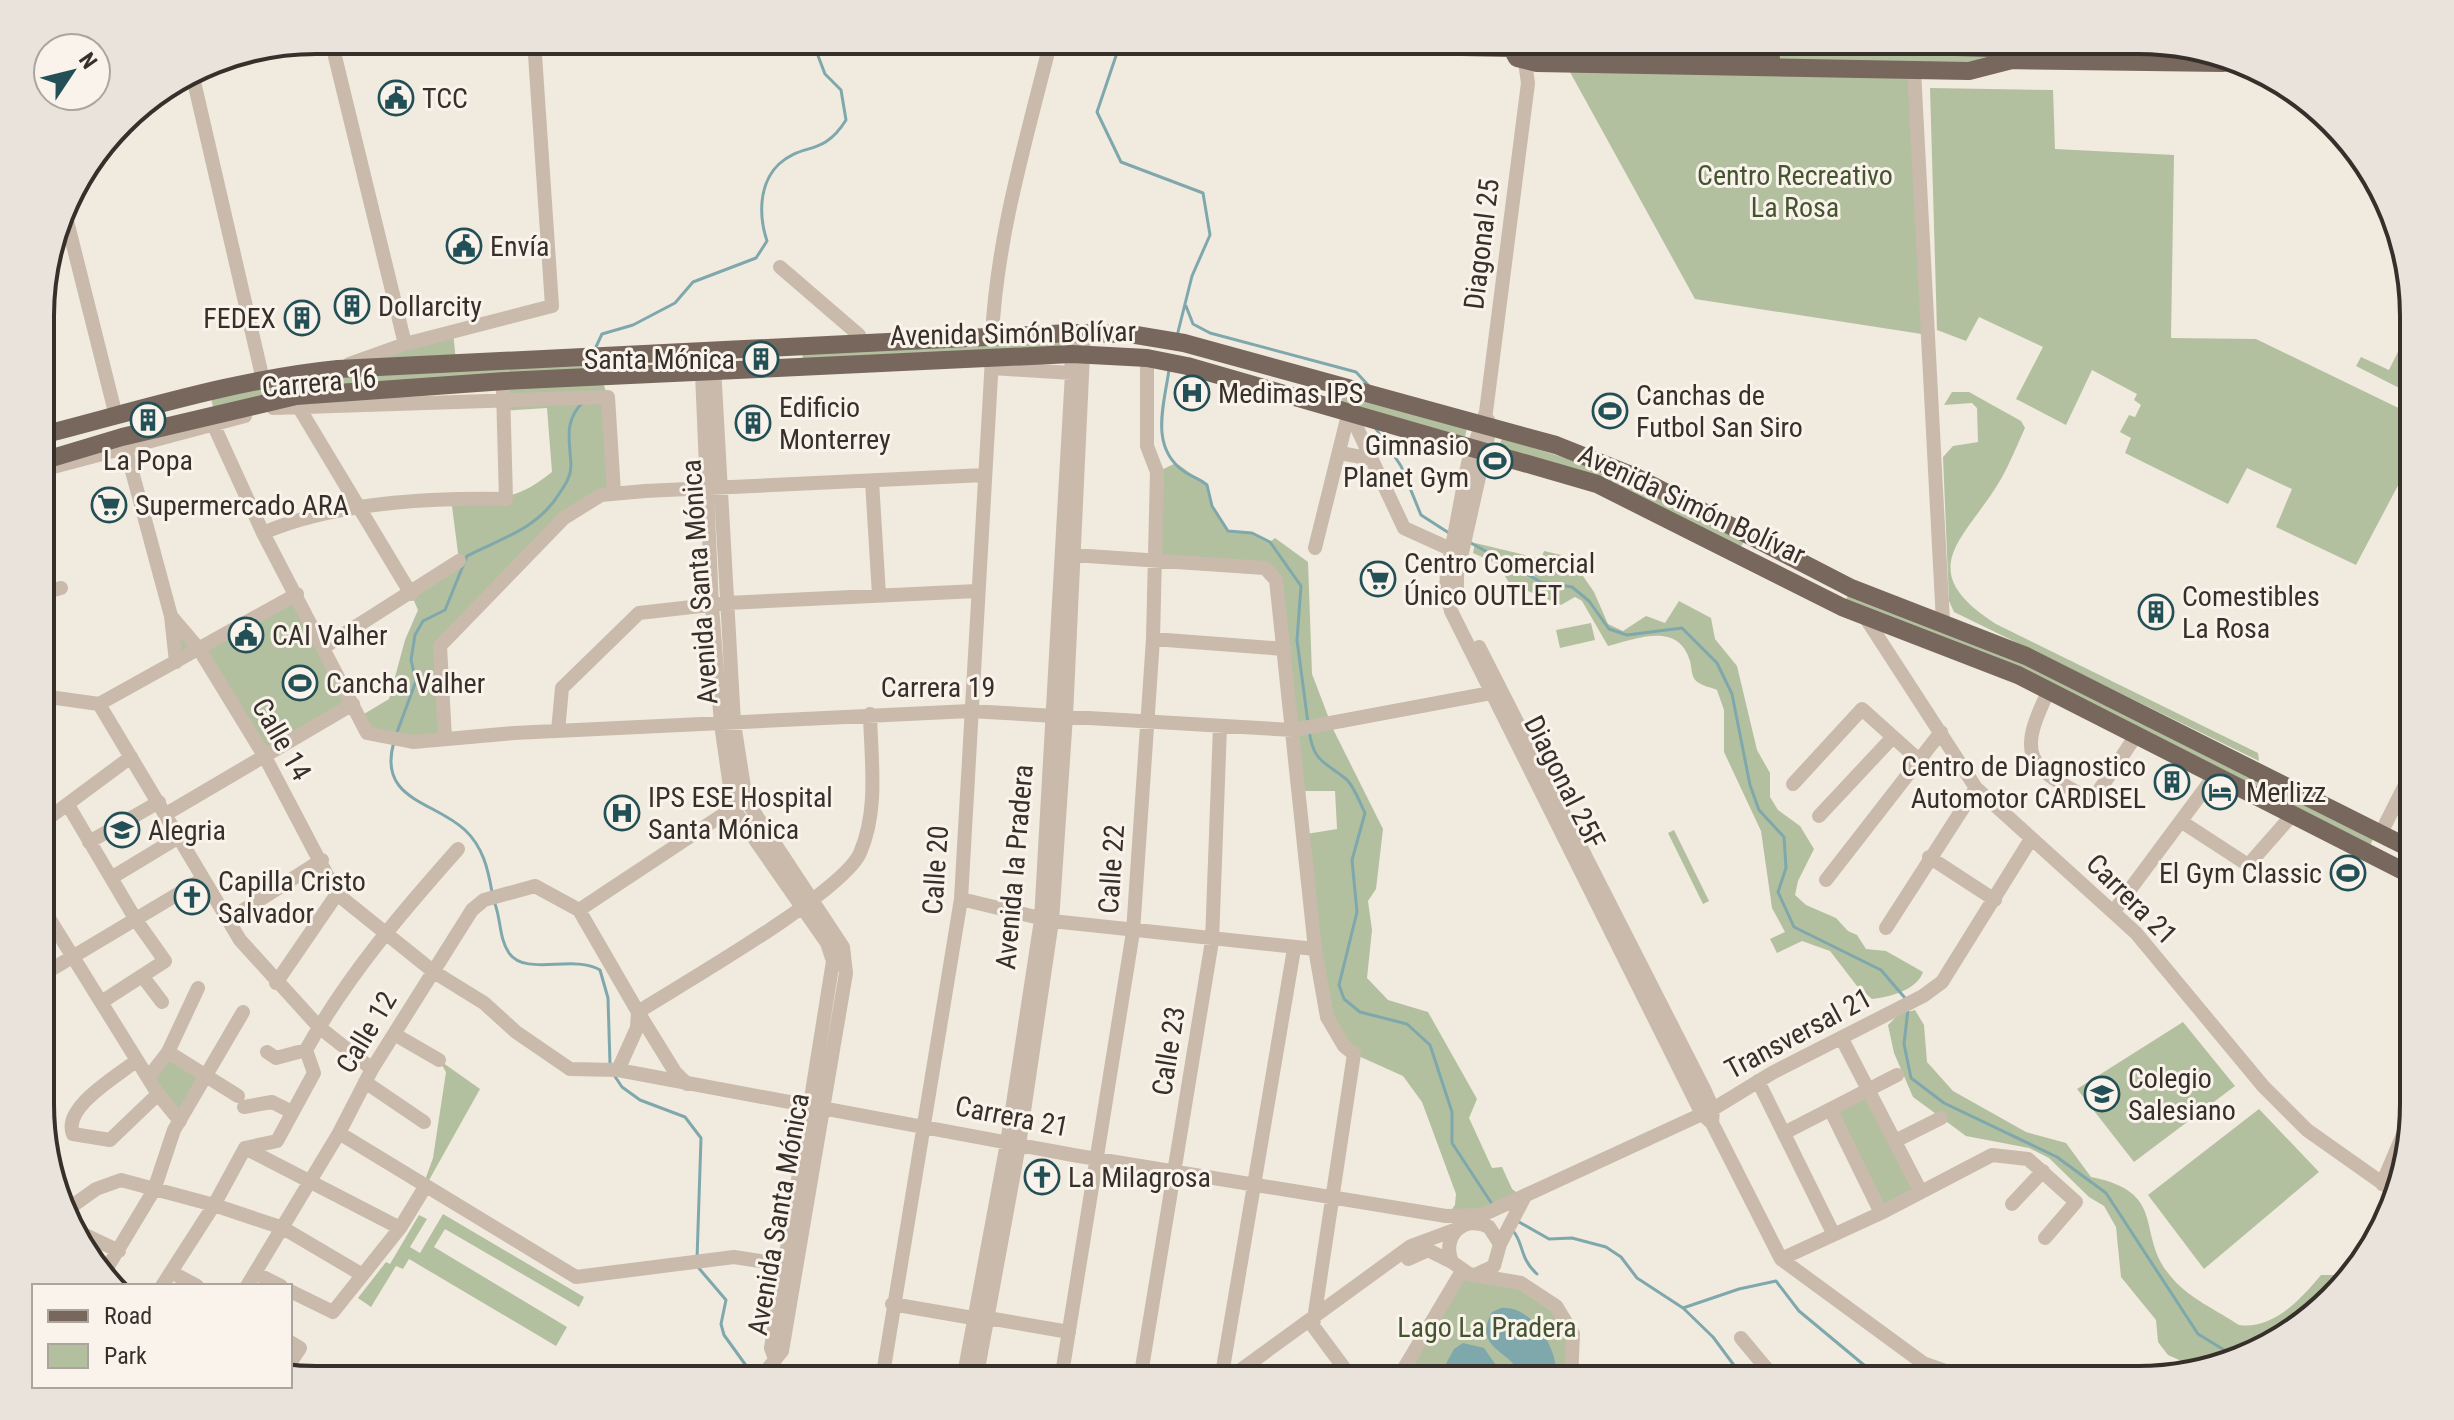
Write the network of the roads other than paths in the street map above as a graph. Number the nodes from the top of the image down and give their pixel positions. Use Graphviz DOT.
graph roads {
  1 [pos="334,54"];
  2 [pos="535,54"];
  3 [pos="1048,54"];
  4 [pos="1525,54"];
  5 [pos="1553,54"];
  6 [pos="1851,54"];
  7 [pos="2012,60"];
  8 [pos="1535,62"];
  9 [pos="2205,63"];
  10 [pos="1914,70"];
  11 [pos="195,84"];
  12 [pos="69,229"];
  13 [pos="780,267"];
  14 [pos="1077,333"];
  15 [pos="992,336"];
  16 [pos="859,342"];
  17 [pos="405,344"];
  18 [pos="707,349"];
  19 [pos="1079,354"];
  20 [pos="1162,361"];
  21 [pos="992,363"];
  22 [pos="338,369"];
  23 [pos="708,372"];
  24 [pos="1072,373"];
  25 [pos="263,380"];
  26 [pos="505,381"];
  27 [pos="298,406"];
  28 [pos="502,406"];
  29 [pos="1355,412"];
  30 [pos="116,416"];
  31 [pos="212,421"];
  32 [pos="1485,422"];
  33 [pos="54,432"];
  34 [pos="1479,448"];
  35 [pos="126,449"];
  36 [pos="1340,453"];
  37 [pos="54,458"];
  38 [pos="1372,459"];
  39 [pos="54,467"];
  40 [pos="985,475"];
  41 [pos="872,481"];
  42 [pos="712,487"];
  43 [pos="614,493"];
  44 [pos="360,508"];
  45 [pos="263,533"];
  46 [pos="1457,547"];
  47 [pos="1315,548"];
  48 [pos="1073,555"];
  49 [pos="459,561"];
  50 [pos="1154,562"];
  51 [pos="61,588"];
  52 [pos="54,590"];
  53 [pos="977,591"];
  54 [pos="297,594"];
  55 [pos="411,594"];
  56 [pos="879,595"];
  57 [pos="727,603"];
  58 [pos="712,606"];
  59 [pos="171,616"];
  60 [pos="1865,617"];
  61 [pos="1943,622"];
  62 [pos="1153,639"];
  63 [pos="324,647"];
  64 [pos="1285,649"];
  65 [pos="202,655"];
  66 [pos="176,662"];
  67 [pos="2049,690"];
  68 [pos="1496,691"];
  69 [pos="54,698"];
  70 [pos="99,704"];
  71 [pos="353,704"];
  72 [pos="970,711"];
  73 [pos="870,714"];
  74 [pos="1059,716"];
  75 [pos="1147,722"];
  76 [pos="728,723"];
  77 [pos="1220,727"];
  78 [pos="1298,729"];
  79 [pos="558,731"];
  80 [pos="1941,732"];
  81 [pos="2137,734"];
  82 [pos="1892,738"];
  83 [pos="445,739"];
  84 [pos="131,757"];
  85 [pos="265,757"];
  86 [pos="1920,761"];
  87 [pos="2215,775"];
  88 [pos="1793,784"];
  89 [pos="1976,788"];
  90 [pos="2399,797"];
  91 [pos="740,804"];
  92 [pos="68,805"];
  93 [pos="162,808"];
  94 [pos="2293,814"];
  95 [pos="54,815"];
  96 [pos="1819,816"];
  97 [pos="2182,822"];
  98 [pos="2381,833"];
  99 [pos="179,837"];
  100 [pos="2031,839"];
  101 [pos="89,842"];
  102 [pos="2399,843"];
  103 [pos="458,849"];
  104 [pos="1929,857"];
  105 [pos="322,860"];
  106 [pos="2399,869"];
  107 [pos="111,878"];
  108 [pos="203,879"];
  109 [pos="1826,880"];
  110 [pos="337,894"];
  111 [pos="961,899"];
  112 [pos="1995,900"];
  113 [pos="807,903"];
  114 [pos="579,910"];
  115 [pos="2114,911"];
  116 [pos="136,920"];
  117 [pos="228,920"];
  118 [pos="1046,921"];
  119 [pos="54,926"];
  120 [pos="1886,928"];
  121 [pos="1133,932"];
  122 [pos="385,933"];
  123 [pos="1212,941"];
  124 [pos="1294,949"];
  125 [pos="1315,949"];
  126 [pos="73,956"];
  127 [pos="54,968"];
  128 [pos="434,972"];
  129 [pos="143,977"];
  130 [pos="276,983"];
  131 [pos="198,988"];
  132 [pos="103,1001"];
  133 [pos="162,1002"];
  134 [pos="243,1012"];
  135 [pos="638,1012"];
  136 [pos="319,1027"];
  137 [pos="394,1034"];
  138 [pos="1842,1039"];
  139 [pos="306,1050"];
  140 [pos="168,1052"];
  141 [pos="267,1052"];
  142 [pos="137,1060"];
  143 [pos="439,1060"];
  144 [pos="611,1069"];
  145 [pos="1897,1075"];
  146 [pos="368,1076"];
  147 [pos="148,1078"];
  148 [pos="207,1079"];
  149 [pos="1758,1081"];
  150 [pos="689,1086"];
  151 [pos="1869,1090"];
  152 [pos="158,1094"];
  153 [pos="816,1107"];
  154 [pos="1831,1111"];
  155 [pos="292,1112"];
  156 [pos="1709,1115"];
  157 [pos="1941,1118"];
  158 [pos="180,1121"];
  159 [pos="424,1122"];
  160 [pos="926,1126"];
  161 [pos="339,1133"];
  162 [pos="1784,1133"];
  163 [pos="1895,1141"];
  164 [pos="1013,1144"];
  165 [pos="245,1148"];
  166 [pos="1098,1159"];
  167 [pos="1176,1169"];
  168 [pos="2043,1171"];
  169 [pos="311,1180"];
  170 [pos="1254,1182"];
  171 [pos="2386,1186"];
  172 [pos="425,1187"];
  173 [pos="154,1190"];
  174 [pos="1921,1192"];
  175 [pos="1333,1195"];
  176 [pos="1524,1198"];
  177 [pos="2012,1204"];
  178 [pos="75,1205"];
  179 [pos="214,1205"];
  180 [pos="1881,1213"];
  181 [pos="1482,1214"];
  182 [pos="1446,1216"];
  183 [pos="1460,1227"];
  184 [pos="283,1228"];
  185 [pos="400,1228"];
  186 [pos="1833,1233"];
  187 [pos="91,1238"];
  188 [pos="2045,1238"];
  189 [pos="1500,1247"];
  190 [pos="119,1251"];
  191 [pos="1781,1259"];
  192 [pos="110,1265"];
  193 [pos="791,1266"];
  194 [pos="1457,1267"];
  195 [pos="171,1272"];
  196 [pos="361,1274"];
  197 [pos="1477,1274"];
  198 [pos="251,1280"];
  199 [pos="163,1284"];
  200 [pos="193,1284"];
  201 [pos="271,1284"];
  202 [pos="1524,1285"];
  203 [pos="292,1292"];
  204 [pos="892,1304"];
  205 [pos="980,1318"];
  206 [pos="1314,1321"];
  207 [pos="1069,1332"];
  208 [pos="1741,1338"];
  209 [pos="1248,1365"];
  210 [pos="1264,1365"];
  211 [pos="1343,1365"];
  212 [pos="1405,1365"];
  213 [pos="1572,1365"];
  214 [pos="1764,1365"];
  215 [pos="1929,1365"];
  216 [pos="771,1366"];
  217 [pos="884,1366"];
  218 [pos="967,1366"];
  219 [pos="977,1366"];
  220 [pos="1063,1366"];
  221 [pos="1142,1366"];
  222 [pos="1223,1366"];
  1 -- 17 [label="street"];
  2 -- 17 [label="street"];
  3 -- 15 [label="street"];
  4 -- 8 [label="main road"];
  5 -- 8 [label="main road"];
  6 -- 7 [label="main road"];
  7 -- 9 [label="main road"];
  7 -- 10 [label="main road"];
  8 -- 10 [label="main road"];
  8 -- 32 [label="street, Diagonal 25"];
  10 -- 61 [label="street"];
  11 -- 25 [label="street"];
  12 -- 30 [label="street"];
  13 -- 16 [label="street"];
  14 -- 15 [label="main road, Avenida Simón Bolívar"];
  14 -- 19 [label="street"];
  14 -- 32 [label="main road, Avenida Simón Bolívar"];
  15 -- 16 [label="main road, Avenida Simón Bolívar"];
  16 -- 18 [label="main road, Avenida Simón Bolívar"];
  17 -- 22 [label="street"];
  18 -- 22 [label="main road, Avenida Simón Bolívar"];
  18 -- 23 [label="street, Avenida Santa Mónica"];
  19 -- 20 [label="main road, Avenida Simón Bolívar"];
  19 -- 21 [label="main road, Avenida Simón Bolívar"];
  19 -- 24 [label="street, Avenida la Pradera"];
  19 -- 48 [label="street, Avenida la Pradera"];
  20 -- 29 [label="main road, Avenida Simón Bolívar"];
  20 -- 50 [label="street, Calle 22"];
  21 -- 23 [label="main road, Avenida Simón Bolívar"];
  21 -- 24 [label="street"];
  21 -- 40 [label="street, Calle 20"];
  22 -- 25 [label="main road, Avenida Simón Bolívar"];
  23 -- 26 [label="main road, Avenida Simón Bolívar"];
  23 -- 42 [label="street, Avenida Santa Mónica"];
  24 -- 74 [label="street, Avenida la Pradera"];
  25 -- 30 [label="main road, Avenida Simón Bolívar"];
  26 -- 28 [label="street"];
  26 -- 31 [label="main road, Avenida Simón Bolívar"];
  27 -- 28 [label="street, Carrera 16"];
  27 -- 31 [label="street, Carrera 16"];
  27 -- 44 [label="street"];
  28 -- 43 [label="street, Carrera 16"];
  28 -- 44 [label="street"];
  29 -- 34 [label="main road, Avenida Simón Bolívar"];
  29 -- 36 [label="street"];
  29 -- 38 [label="street"];
  30 -- 33 [label="main road, Avenida Simón Bolívar"];
  31 -- 35 [label="street, Carrera 16"];
  31 -- 37 [label="main road, Avenida Simón Bolívar"];
  31 -- 45 [label="street"];
  32 -- 34 [label="street, Diagonal 25"];
  32 -- 61 [label="main road, Avenida Simón Bolívar"];
  34 -- 46 [label="street, Diagonal 25F"];
  34 -- 60 [label="main road, Avenida Simón Bolívar"];
  35 -- 39 [label="street, Carrera 16"];
  35 -- 59 [label="street, Calle 14"];
  36 -- 38 [label="street"];
  36 -- 47 [label="street"];
  38 -- 46 [label="street"];
  40 -- 41 [label="street"];
  40 -- 53 [label="street, Calle 20"];
  41 -- 42 [label="street"];
  41 -- 56 [label="street"];
  42 -- 43 [label="street"];
  42 -- 57 [label="street, Avenida Santa Mónica"];
  42 -- 58 [label="street, Avenida Santa Mónica"];
  43 -- 83 [label="street"];
  44 -- 45 [label="street"];
  44 -- 55 [label="street"];
  45 -- 54 [label="street"];
  46 -- 68 [label="street, Diagonal 25F"];
  48 -- 50 [label="street"];
  48 -- 74 [label="street, Avenida la Pradera"];
  49 -- 55 [label="street"];
  50 -- 62 [label="street, Calle 22"];
  50 -- 64 [label="street"];
  51 -- 52 [label="street"];
  53 -- 56 [label="street"];
  53 -- 72 [label="street, Calle 20"];
  54 -- 63 [label="street"];
  54 -- 65 [label="street"];
  55 -- 63 [label="street"];
  56 -- 57 [label="street"];
  57 -- 58 [label="street"];
  57 -- 76 [label="street, Avenida Santa Mónica"];
  58 -- 76 [label="street, Avenida Santa Mónica"];
  58 -- 79 [label="street"];
  59 -- 65 [label="street, Calle 14"];
  59 -- 66 [label="street, Calle 14"];
  60 -- 67 [label="main road, Avenida Simón Bolívar"];
  60 -- 80 [label="street, Carrera 21"];
  61 -- 98 [label="main road, Avenida Simón Bolívar"];
  62 -- 64 [label="street"];
  62 -- 75 [label="street, Calle 22"];
  63 -- 71 [label="street"];
  64 -- 78 [label="street"];
  65 -- 66 [label="street"];
  65 -- 85 [label="street, Calle 14"];
  66 -- 70 [label="street"];
  67 -- 81 [label="main road, Avenida Simón Bolívar"];
  67 -- 81 [label="street"];
  68 -- 78 [label="street, Carrera 19"];
  68 -- 156 [label="street, Diagonal 25F"];
  69 -- 70 [label="street"];
  70 -- 84 [label="street"];
  71 -- 83 [label="street, Carrera 19"];
  71 -- 85 [label="street"];
  72 -- 73 [label="street, Carrera 19"];
  72 -- 74 [label="street, Carrera 19"];
  72 -- 111 [label="street, Calle 20"];
  73 -- 76 [label="street, Carrera 19"];
  73 -- 113 [label="street"];
  74 -- 75 [label="street, Carrera 19"];
  74 -- 118 [label="street, Avenida la Pradera"];
  75 -- 77 [label="street, Carrera 19"];
  75 -- 121 [label="street, Calle 22"];
  76 -- 79 [label="street, Carrera 19"];
  76 -- 91 [label="street, Avenida Santa Mónica"];
  77 -- 78 [label="street, Carrera 19"];
  77 -- 123 [label="street, Calle 23"];
  78 -- 125 [label="street"];
  79 -- 83 [label="street, Carrera 19"];
  80 -- 86 [label="street"];
  80 -- 89 [label="street, Carrera 21"];
  81 -- 87 [label="main road, Avenida Simón Bolívar"];
  82 -- 86 [label="street"];
  82 -- 88 [label="street"];
  82 -- 96 [label="street"];
  84 -- 92 [label="street"];
  84 -- 93 [label="street"];
  85 -- 93 [label="street"];
  85 -- 105 [label="street, Calle 14"];
  86 -- 109 [label="street"];
  87 -- 94 [label="main road, Avenida Simón Bolívar"];
  87 -- 97 [label="street"];
  89 -- 100 [label="street, Carrera 21"];
  89 -- 104 [label="street"];
  90 -- 98 [label="street"];
  91 -- 113 [label="street, Avenida Santa Mónica"];
  91 -- 114 [label="street"];
  92 -- 95 [label="street"];
  92 -- 101 [label="street"];
  93 -- 99 [label="street"];
  93 -- 101 [label="street"];
  94 -- 97 [label="street"];
  94 -- 106 [label="main road, Avenida Simón Bolívar"];
  97 -- 115 [label="street"];
  98 -- 102 [label="main road, Avenida Simón Bolívar"];
  99 -- 107 [label="street"];
  99 -- 108 [label="street"];
  100 -- 112 [label="street, Transversal 21"];
  100 -- 115 [label="street, Carrera 21"];
  101 -- 107 [label="street"];
  103 -- 122 [label="street"];
  104 -- 112 [label="street"];
  104 -- 120 [label="street"];
  105 -- 110 [label="street, Calle 14"];
  105 -- 117 [label="street"];
  107 -- 116 [label="street"];
  108 -- 116 [label="street"];
  108 -- 117 [label="street"];
  110 -- 122 [label="street"];
  110 -- 130 [label="street"];
  111 -- 118 [label="street"];
  111 -- 160 [label="street, Calle 20"];
  112 -- 138 [label="street, Transversal 21"];
  113 -- 135 [label="street"];
  113 -- 153 [label="street, Avenida Santa Mónica"];
  114 -- 128 [label="street, Calle 12"];
  114 -- 135 [label="street"];
  115 -- 171 [label="street, Carrera 21"];
  116 -- 126 [label="street"];
  116 -- 129 [label="street"];
  117 -- 130 [label="street"];
  118 -- 121 [label="street"];
  118 -- 164 [label="street, Avenida la Pradera"];
  119 -- 126 [label="street"];
  121 -- 123 [label="street"];
  121 -- 166 [label="street, Calle 22"];
  122 -- 128 [label="street"];
  122 -- 136 [label="street"];
  123 -- 124 [label="street"];
  123 -- 167 [label="street, Calle 23"];
  124 -- 125 [label="street"];
  124 -- 170 [label="street"];
  125 -- 175 [label="street"];
  126 -- 127 [label="street"];
  126 -- 132 [label="street"];
  128 -- 137 [label="street, Calle 12"];
  128 -- 144 [label="street, Carrera 21"];
  129 -- 132 [label="street"];
  129 -- 133 [label="street"];
  130 -- 136 [label="street"];
  131 -- 140 [label="street"];
  132 -- 142 [label="street"];
  134 -- 148 [label="street"];
  135 -- 144 [label="street"];
  135 -- 150 [label="street"];
  136 -- 139 [label="street"];
  136 -- 146 [label="street"];
  137 -- 143 [label="street"];
  137 -- 146 [label="street, Calle 12"];
  138 -- 149 [label="street, Transversal 21"];
  138 -- 151 [label="street"];
  139 -- 141 [label="street"];
  139 -- 155 [label="street"];
  140 -- 147 [label="street"];
  140 -- 148 [label="street"];
  142 -- 147 [label="street"];
  142 -- 152 [label="street"];
  144 -- 150 [label="street, Carrera 21"];
  145 -- 151 [label="street"];
  146 -- 159 [label="street"];
  146 -- 161 [label="street, Calle 12"];
  147 -- 152 [label="street"];
  148 -- 155 [label="street"];
  148 -- 158 [label="street"];
  149 -- 156 [label="street, Transversal 21"];
  149 -- 162 [label="street"];
  150 -- 153 [label="street, Carrera 21"];
  151 -- 154 [label="street"];
  151 -- 163 [label="street"];
  152 -- 158 [label="street"];
  153 -- 160 [label="street, Carrera 21"];
  153 -- 193 [label="street, Avenida Santa Mónica"];
  154 -- 162 [label="street"];
  154 -- 180 [label="street"];
  155 -- 165 [label="street"];
  156 -- 176 [label="street, Transversal 21"];
  156 -- 191 [label="street, Diagonal 25F"];
  157 -- 163 [label="street"];
  158 -- 173 [label="street"];
  160 -- 164 [label="street, Carrera 21"];
  160 -- 204 [label="street, Calle 20"];
  161 -- 169 [label="street, Calle 12"];
  161 -- 172 [label="street"];
  162 -- 186 [label="street"];
  163 -- 174 [label="street"];
  164 -- 166 [label="street, Carrera 21"];
  164 -- 205 [label="street, Avenida la Pradera"];
  165 -- 169 [label="street"];
  165 -- 179 [label="street"];
  166 -- 167 [label="street, Carrera 21"];
  166 -- 207 [label="street, Calle 22"];
  167 -- 170 [label="street, Carrera 21"];
  167 -- 221 [label="street, Calle 23"];
  168 -- 174 [label="street"];
  168 -- 177 [label="street"];
  168 -- 188 [label="street"];
  169 -- 184 [label="street, Calle 12"];
  169 -- 185 [label="street"];
  170 -- 175 [label="street, Carrera 21"];
  170 -- 222 [label="street"];
  172 -- 185 [label="street"];
  172 -- 193 [label="street"];
  173 -- 178 [label="street"];
  173 -- 179 [label="street"];
  173 -- 190 [label="street"];
  174 -- 180 [label="street"];
  175 -- 182 [label="street, Carrera 21"];
  175 -- 206 [label="street"];
  176 -- 181 [label="street, Transversal 21"];
  176 -- 189 [label="street"];
  179 -- 184 [label="street"];
  179 -- 195 [label="street"];
  180 -- 186 [label="street"];
  181 -- 182 [label="street, Carrera 21"];
  181 -- 183 [label="street, Transversal 21"];
  182 -- 183 [label="street, Carrera 21"];
  183 -- 189 [label="street"];
  183 -- 194 [label="street"];
  183 -- 206 [label="street, Transversal 21"];
  184 -- 196 [label="street"];
  184 -- 198 [label="street, Calle 12"];
  185 -- 196 [label="street"];
  186 -- 191 [label="street"];
  187 -- 190 [label="street"];
  189 -- 197 [label="street"];
  189 -- 202 [label="street"];
  190 -- 192 [label="street"];
  191 -- 215 [label="street, Diagonal 25F"];
  193 -- 216 [label="street, Avenida Santa Mónica"];
  194 -- 197 [label="street"];
  194 -- 206 [label="street, Transversal 21"];
  194 -- 212 [label="street"];
  195 -- 199 [label="street"];
  195 -- 200 [label="street"];
  196 -- 203 [label="street"];
  197 -- 202 [label="street"];
  198 -- 201 [label="street"];
  202 -- 213 [label="street"];
  204 -- 205 [label="street"];
  204 -- 217 [label="street, Calle 20"];
  205 -- 207 [label="street"];
  205 -- 218 [label="street, Avenida la Pradera"];
  205 -- 219 [label="street, Avenida la Pradera"];
  206 -- 209 [label="street, Transversal 21"];
  206 -- 210 [label="street, Transversal 21"];
  206 -- 211 [label="street"];
  207 -- 220 [label="street, Calle 22"];
  208 -- 214 [label="street"];
}
